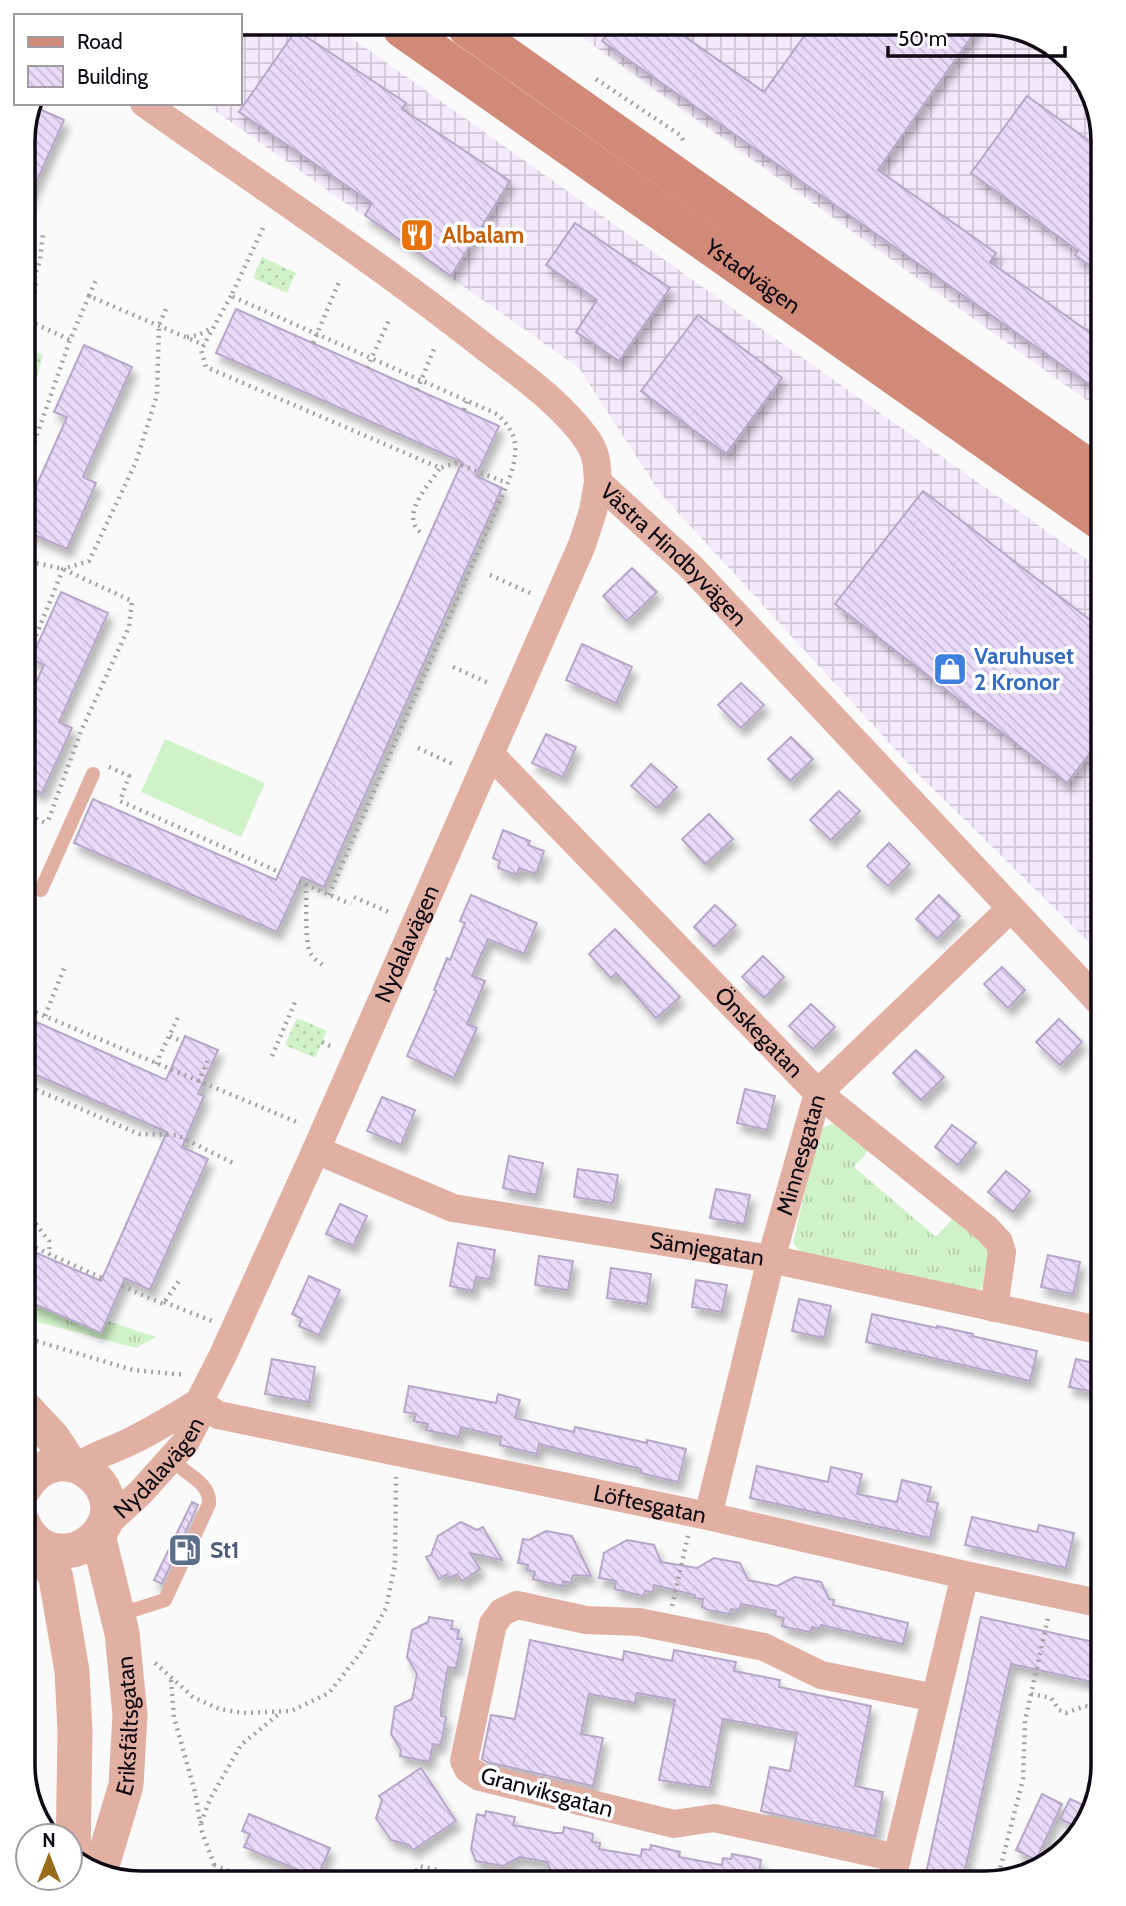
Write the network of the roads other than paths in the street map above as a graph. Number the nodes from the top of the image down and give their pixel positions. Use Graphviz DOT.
graph roads {
  1 [pos="411,35"];
  2 [pos="477,35"];
  3 [pos="147,105"];
  4 [pos="1091,470"];
  5 [pos="598,482"];
  6 [pos="1091,515"];
  7 [pos="490,754"];
  8 [pos="93,774"];
  9 [pos="41,890"];
  10 [pos="1011,908"];
  11 [pos="1091,993"];
  12 [pos="818,1093"];
  13 [pos="316,1150"];
  14 [pos="771,1259"];
  15 [pos="994,1308"];
  16 [pos="1091,1328"];
  17 [pos="198,1389"];
  18 [pos="35,1419"];
  19 [pos="172,1458"];
  20 [pos="74,1465"];
  21 [pos="35,1475"];
  22 [pos="701,1515"];
  23 [pos="101,1531"];
  24 [pos="35,1537"];
  25 [pos="35,1541"];
  26 [pos="965,1576"];
  27 [pos="1091,1602"];
  28 [pos="118,1615"];
  29 [pos="935,1698"];
  30 [pos="74,1822"];
  31 [pos="102,1863"];
  32 [pos="894,1871"];
  1 -- 6 [label="main road, Ystadvägen"];
  2 -- 4 [label="main road, Ystadvägen"];
  3 -- 5 [label="street, Västra Hindbyvägen"];
  5 -- 7 [label="street, Nydalavägen"];
  5 -- 10 [label="street, Västra Hindbyvägen"];
  7 -- 12 [label="street, Önskegatan"];
  7 -- 13 [label="street, Nydalavägen"];
  8 -- 9 [label="lane"];
  10 -- 11 [label="street, Västra Hindbyvägen"];
  10 -- 12 [label="street, Minnesgatan"];
  12 -- 14 [label="street, Minnesgatan"];
  12 -- 15 [label="street, Önskegatan"];
  13 -- 14 [label="street, Sämjegatan"];
  13 -- 17 [label="street, Nydalavägen"];
  14 -- 15 [label="street, Sämjegatan"];
  14 -- 22 [label="street, Minnesgatan"];
  15 -- 16 [label="street, Sämjegatan"];
  17 -- 19 [label="street, Nydalavägen"];
  17 -- 20 [label="street, Nydalavägen"];
  17 -- 22 [label="street, Löftesgatan"];
  18 -- 20 [label="street"];
  19 -- 23 [label="street, Nydalavägen"];
  19 -- 28 [label="lane"];
  20 -- 21 [label="street"];
  20 -- 23 [label="street, Eriksfältsgatan"];
  22 -- 26 [label="street, Löftesgatan"];
  23 -- 24 [label="street"];
  23 -- 28 [label="street, Eriksfältsgatan"];
  25 -- 30 [label="street, Eriksfältsgatan"];
  26 -- 27 [label="street, Löftesgatan"];
  26 -- 29 [label="street, Granviksgatan"];
  28 -- 31 [label="street, Eriksfältsgatan"];
  29 -- 32 [label="street, Granviksgatan"];
  29 -- 32 [label="street, Granviksgatan"];
}
